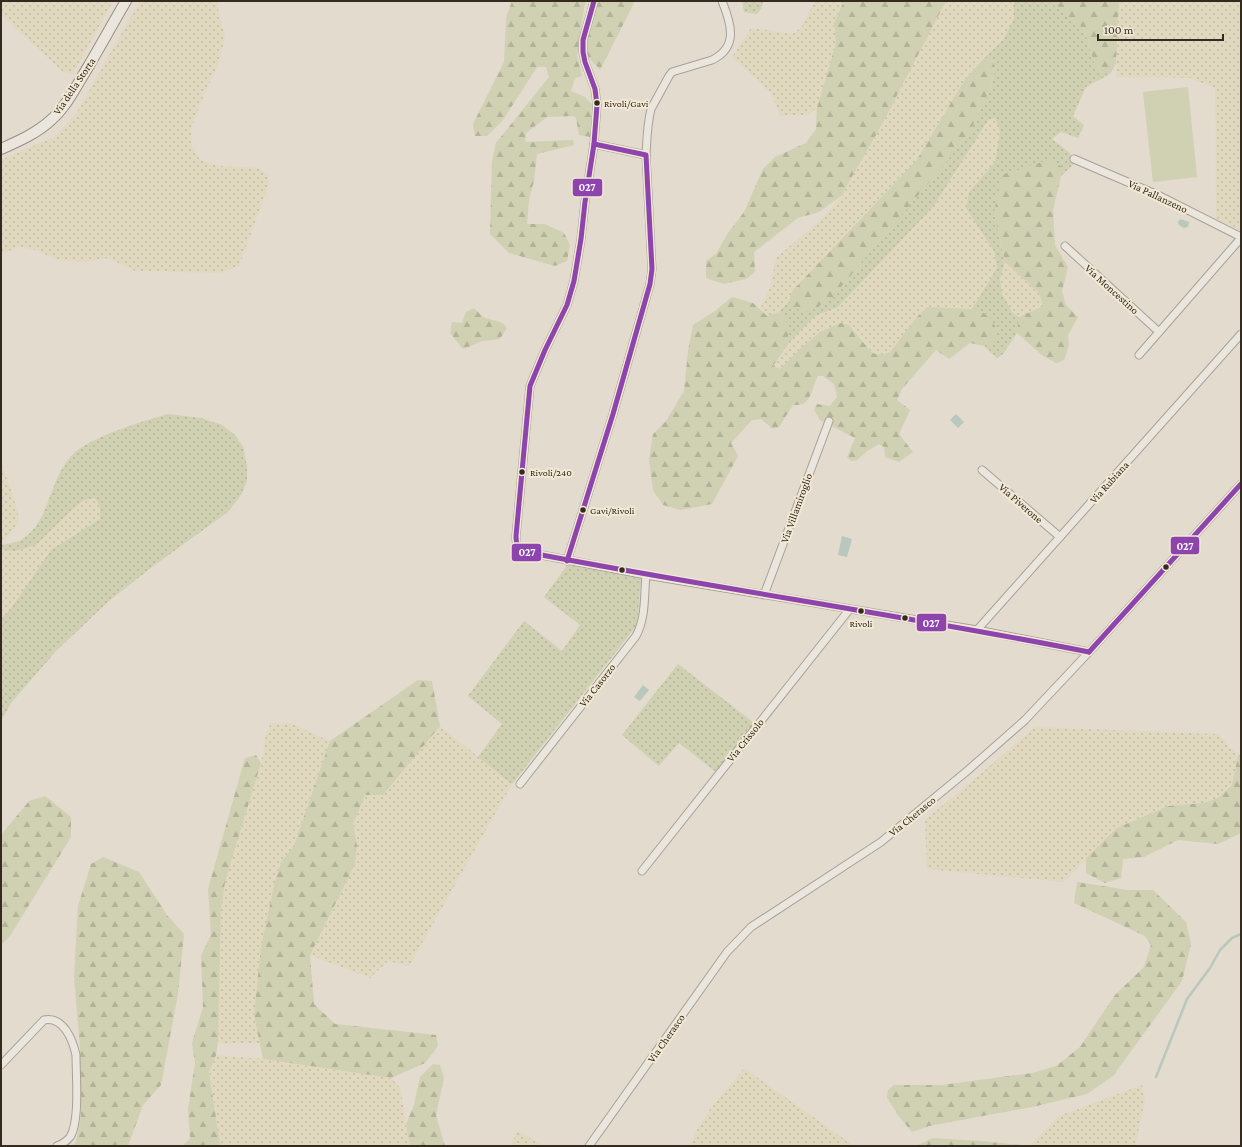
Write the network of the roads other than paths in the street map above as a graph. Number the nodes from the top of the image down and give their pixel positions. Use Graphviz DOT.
graph roads {
  1 [pos="126,1"];
  2 [pos="594,1"];
  3 [pos="722,1"];
  4 [pos="594,144"];
  5 [pos="1,149"];
  6 [pos="646,155"];
  7 [pos="1074,159"];
  8 [pos="1241,237"];
  9 [pos="1064,246"];
  10 [pos="1159,332"];
  11 [pos="1241,334"];
  12 [pos="1139,356"];
  13 [pos="829,421"];
  14 [pos="982,470"];
  15 [pos="1241,484"];
  16 [pos="1060,537"];
  17 [pos="567,561"];
  18 [pos="646,575"];
  19 [pos="764,595"];
  20 [pos="849,610"];
  21 [pos="977,630"];
  22 [pos="1089,652"];
  23 [pos="520,784"];
  24 [pos="642,871"];
  25 [pos="1,1065"];
  26 [pos="57,1146"];
  27 [pos="589,1146"];
  1 -- 5 [label="main road, Via della Storta"];
  2 -- 4 [label="street"];
  3 -- 6 [label="street"];
  4 -- 6 [label="street"];
  4 -- 17 [label="street"];
  6 -- 17 [label="street"];
  7 -- 8 [label="street, Via Pallanzeno"];
  8 -- 10 [label="street"];
  9 -- 10 [label="street, Via Moncestino"];
  10 -- 12 [label="street"];
  11 -- 16 [label="street, Via Rubiana"];
  13 -- 19 [label="street, Via Villamiroglio"];
  14 -- 16 [label="street, Via Piverone"];
  15 -- 22 [label="street, Via Cherasco"];
  16 -- 21 [label="street, Via Rubiana"];
  17 -- 18 [label="street"];
  18 -- 19 [label="street"];
  18 -- 23 [label="street, Via Casorzo"];
  19 -- 20 [label="street"];
  20 -- 21 [label="street"];
  20 -- 24 [label="street, Via Crissolo"];
  21 -- 22 [label="street"];
  22 -- 27 [label="street, Via Cherasco"];
  25 -- 26 [label="street"];
}
